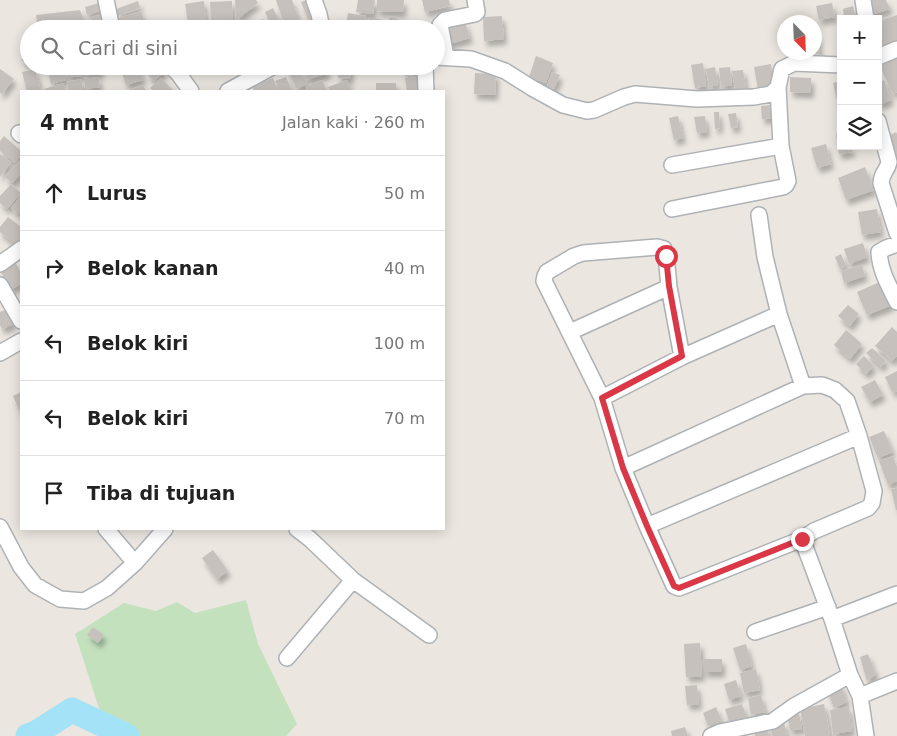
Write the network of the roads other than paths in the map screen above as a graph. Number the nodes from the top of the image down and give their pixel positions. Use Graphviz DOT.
graph roads {
  1 [pos="106,0"];
  2 [pos="314,0"];
  3 [pos="475,0"];
  4 [pos="864,0"];
  5 [pos="866,15"];
  6 [pos="110,20"];
  7 [pos="320,20"];
  8 [pos="445,20"];
  9 [pos="897,49"];
  10 [pos="882,55"];
  11 [pos="445,57"];
  12 [pos="837,65"];
  13 [pos="179,75"];
  14 [pos="257,75"];
  15 [pos="425,75"];
  16 [pos="778,87"];
  17 [pos="190,90"];
  18 [pos="230,90"];
  19 [pos="426,90"];
  20 [pos="882,138"];
  21 [pos="781,146"];
  22 [pos="672,165"];
  23 [pos="672,209"];
  24 [pos="759,215"];
  25 [pos="897,234"];
  26 [pos="897,244"];
  27 [pos="20,251"];
  28 [pos="0,264"];
  29 [pos="0,285"];
  30 [pos="669,286"];
  31 [pos="897,302"];
  32 [pos="779,314"];
  33 [pos="20,319"];
  34 [pos="570,332"];
  35 [pos="20,342"];
  36 [pos="0,353"];
  37 [pos="682,356"];
  38 [pos="803,386"];
  39 [pos="602,398"];
  40 [pos="859,436"];
  41 [pos="623,468"];
  42 [pos="647,526"];
  43 [pos="0,527"];
  44 [pos="107,530"];
  45 [pos="297,530"];
  46 [pos="160,531"];
  47 [pos="802,539"];
  48 [pos="136,563"];
  49 [pos="353,580"];
  50 [pos="897,594"];
  51 [pos="830,613"];
  52 [pos="755,632"];
  53 [pos="429,635"];
  54 [pos="287,658"];
  55 [pos="850,674"];
  56 [pos="897,681"];
  57 [pos="860,696"];
  58 [pos="711,736"];
  59 [pos="866,736"];
  1 -- 6 [label="street"];
  2 -- 7 [label="street"];
  3 -- 8 [label="street"];
  4 -- 5 [label="street"];
  9 -- 10 [label="street"];
  11 -- 16 [label="street"];
  12 -- 16 [label="street"];
  13 -- 17 [label="street"];
  14 -- 18 [label="street"];
  15 -- 19 [label="street"];
  16 -- 21 [label="street"];
  20 -- 25 [label="street"];
  21 -- 22 [label="street"];
  21 -- 23 [label="street"];
  24 -- 32 [label="street"];
  26 -- 31 [label="street"];
  27 -- 28 [label="street"];
  29 -- 33 [label="street"];
  30 -- 34 [label="street"];
  30 -- 34 [label="street"];
  30 -- 37 [label="street"];
  32 -- 37 [label="street"];
  32 -- 38 [label="street"];
  34 -- 39 [label="street"];
  35 -- 36 [label="street"];
  37 -- 39 [label="street"];
  38 -- 40 [label="street"];
  38 -- 41 [label="street"];
  39 -- 41 [label="street"];
  40 -- 42 [label="street"];
  40 -- 47 [label="street"];
  41 -- 42 [label="street"];
  42 -- 47 [label="street"];
  43 -- 48 [label="street"];
  44 -- 48 [label="street"];
  45 -- 49 [label="street"];
  46 -- 48 [label="street"];
  47 -- 51 [label="street"];
  49 -- 53 [label="street"];
  49 -- 54 [label="street"];
  50 -- 51 [label="street"];
  51 -- 52 [label="street"];
  51 -- 55 [label="street"];
  55 -- 57 [label="street"];
  55 -- 58 [label="street"];
  56 -- 57 [label="street"];
  57 -- 59 [label="street"];
}
